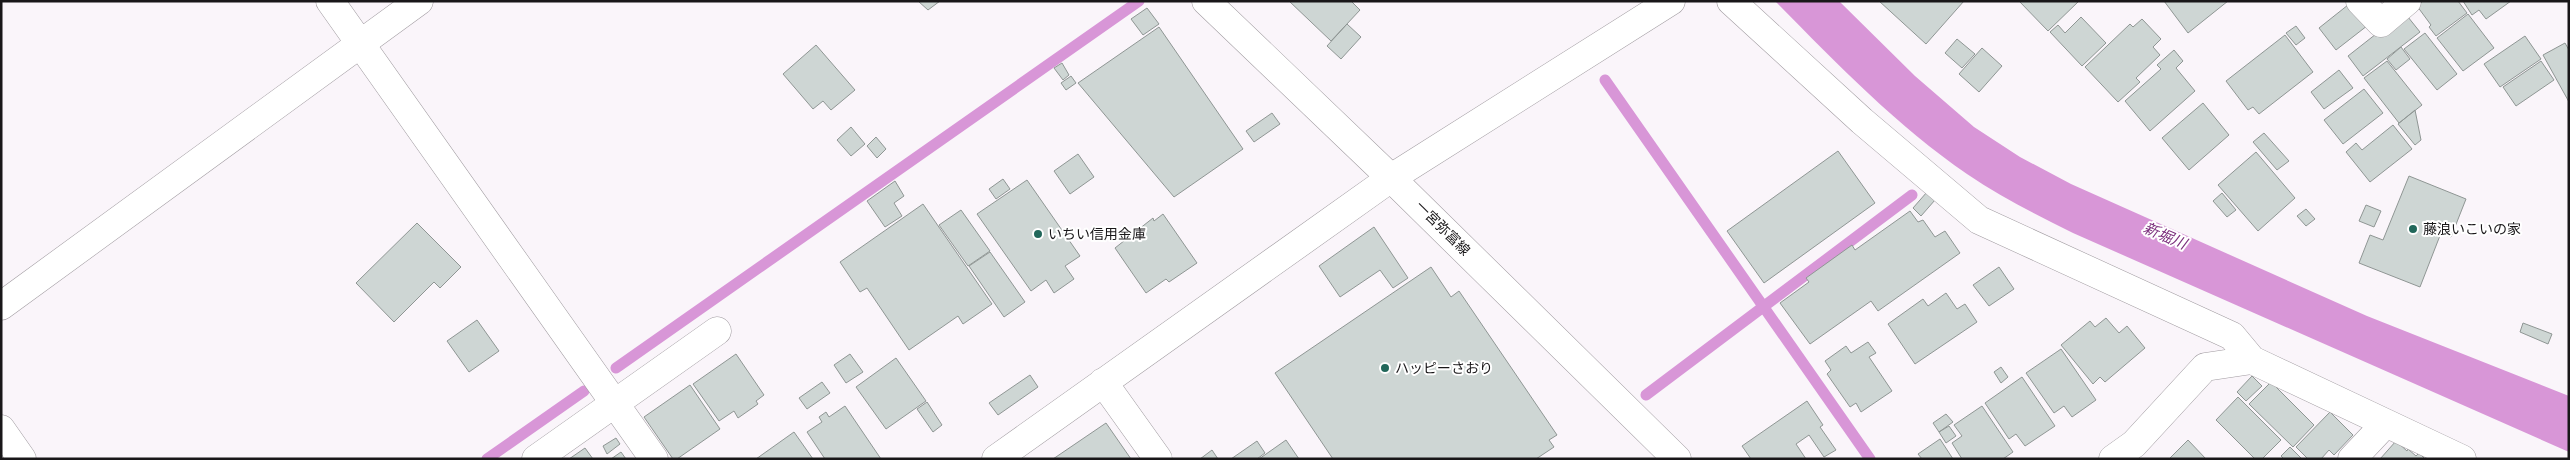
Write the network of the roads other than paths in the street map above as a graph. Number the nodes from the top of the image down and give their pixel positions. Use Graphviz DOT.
graph roads {
  1 [pos="330,1"];
  2 [pos="419,1"];
  3 [pos="1206,1"];
  4 [pos="1671,1"];
  5 [pos="1731,1"];
  6 [pos="2360,1"];
  7 [pos="2407,1"];
  8 [pos="360,43"];
  9 [pos="1391,178"];
  10 [pos="1,306"];
  11 [pos="717,332"];
  12 [pos="2252,360"];
  13 [pos="1103,382"];
  14 [pos="615,403"];
  15 [pos="2385,424"];
  16 [pos="1,429"];
  17 [pos="2132,454"];
  18 [pos="22,459"];
  19 [pos="536,459"];
  20 [pos="654,459"];
  21 [pos="996,459"];
  22 [pos="1158,459"];
  23 [pos="1677,459"];
  24 [pos="2352,459"];
  25 [pos="2462,459"];
  1 -- 8 [label="street"];
  2 -- 8 [label="street"];
  3 -- 9 [label="street, 一宮弥富線"];
  4 -- 9 [label="street"];
  5 -- 12 [label="street"];
  6 -- 7 [label="street"];
  8 -- 10 [label="street"];
  8 -- 14 [label="street"];
  9 -- 13 [label="street"];
  9 -- 23 [label="street, 一宮弥富線"];
  11 -- 14 [label="street"];
  12 -- 15 [label="street"];
  12 -- 17 [label="street"];
  13 -- 21 [label="street"];
  13 -- 22 [label="street"];
  14 -- 19 [label="street"];
  14 -- 20 [label="street"];
  15 -- 24 [label="street"];
  15 -- 25 [label="street"];
  16 -- 18 [label="street"];
}
